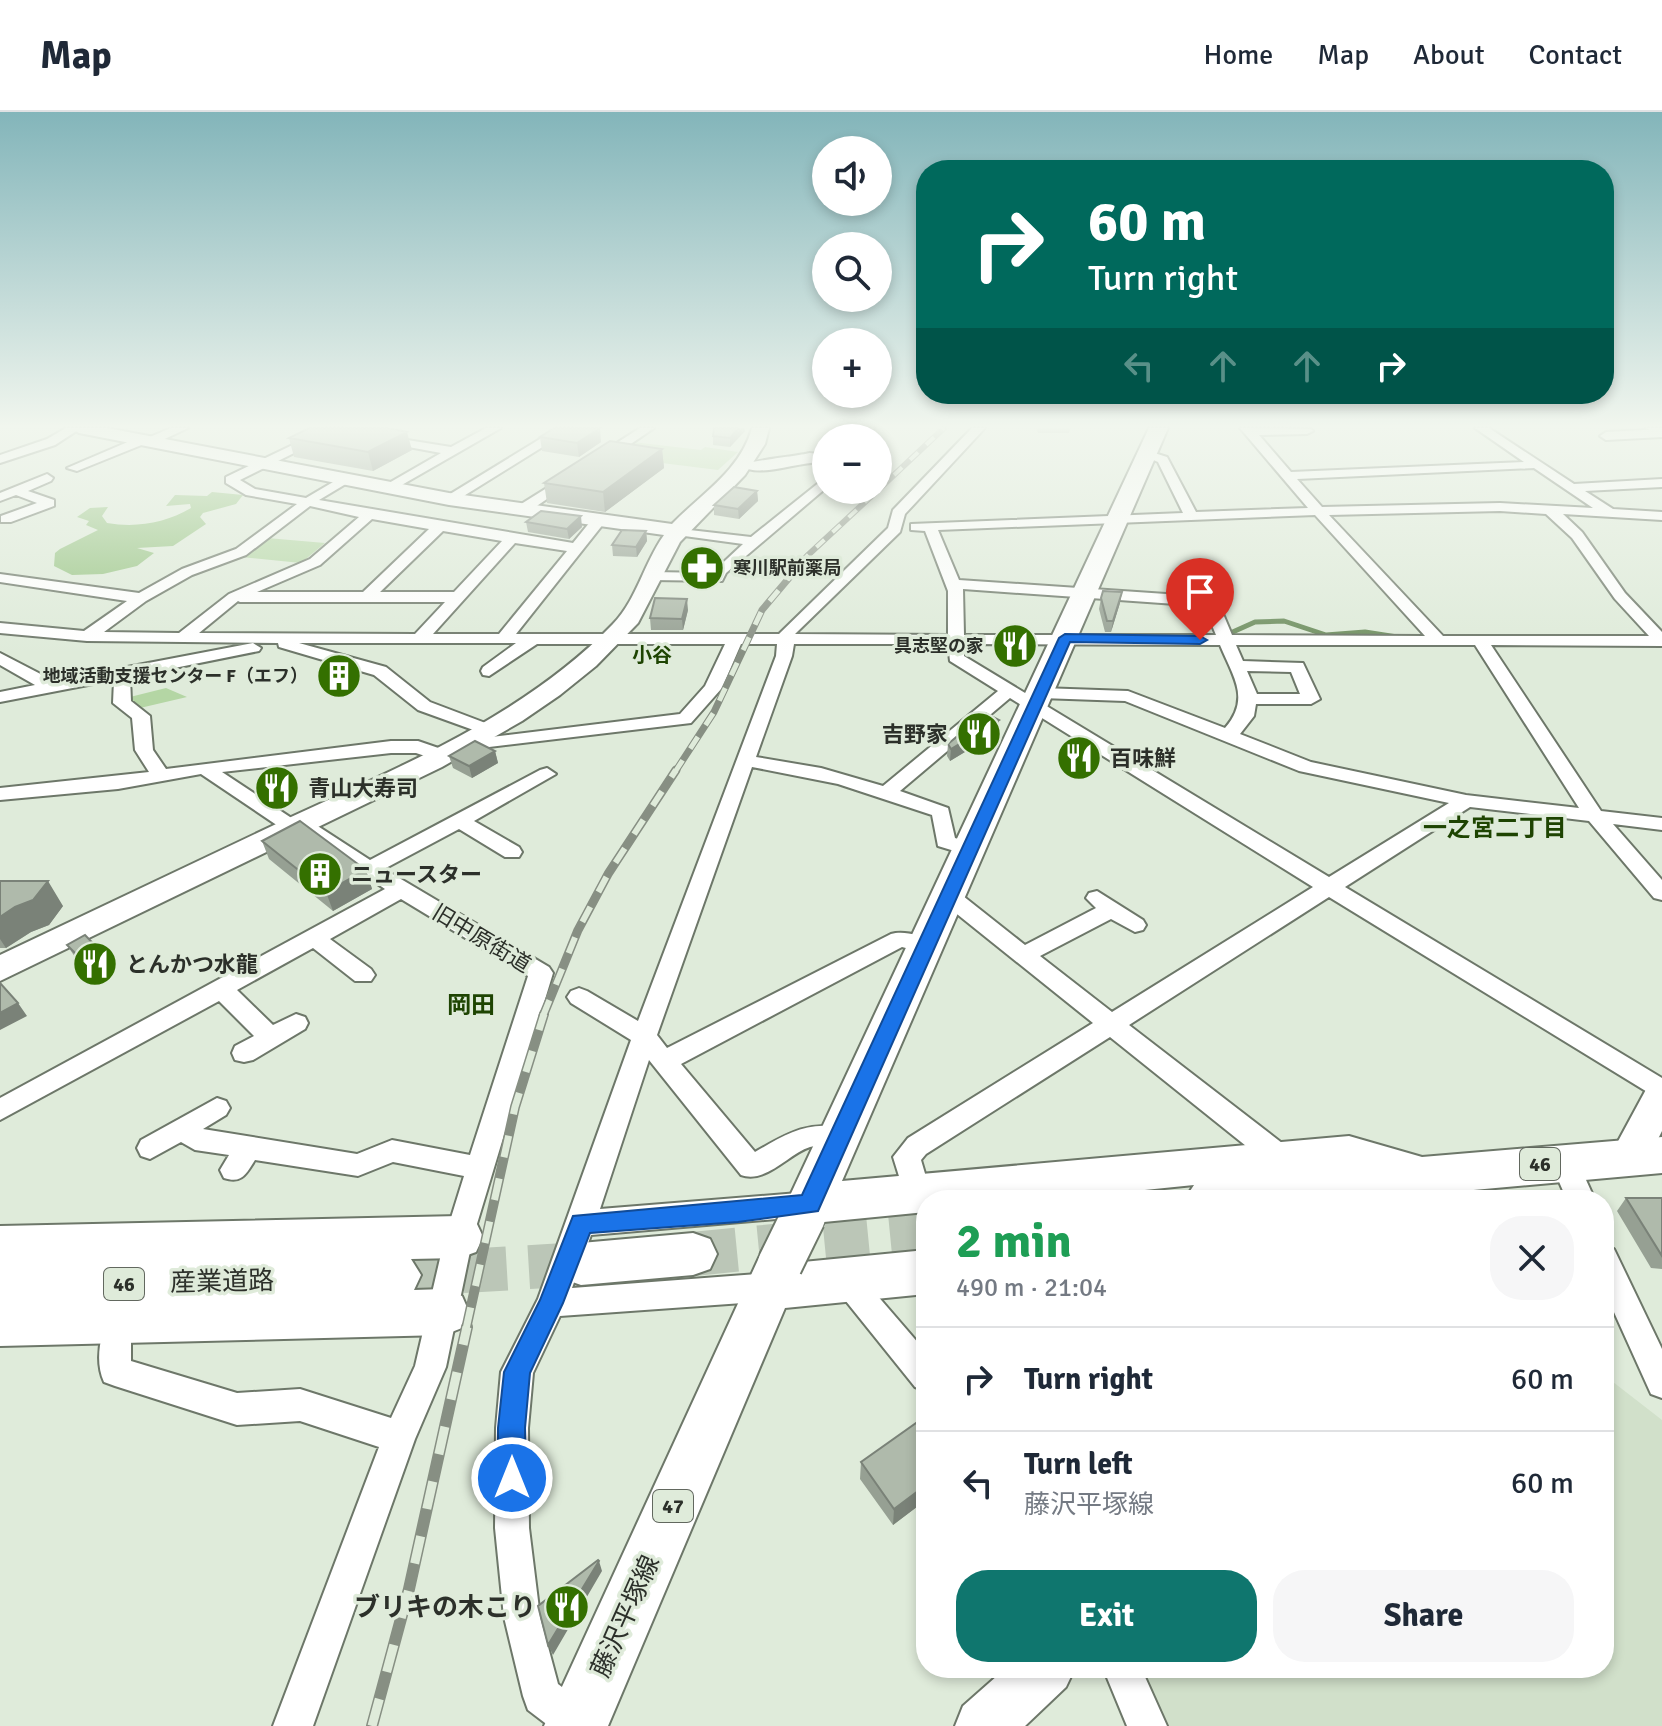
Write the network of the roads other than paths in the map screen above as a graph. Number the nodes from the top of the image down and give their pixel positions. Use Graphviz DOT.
graph roads {
  1 [pos="48,503"];
  2 [pos="306,503"];
  3 [pos="314,503"];
  4 [pos="481,503"];
  5 [pos="532,503"];
  6 [pos="706,503"];
  7 [pos="792,503"];
  8 [pos="907,503"];
  9 [pos="1127,503"];
  10 [pos="1185,503"];
  11 [pos="1309,503"];
  12 [pos="1596,503"];
  13 [pos="523,509"];
  14 [pos="1550,510"];
  15 [pos="1316,511"];
  16 [pos="1608,512"];
  17 [pos="8,513"];
  18 [pos="369,515"];
  19 [pos="1191,516"];
  20 [pos="1662,516"];
  21 [pos="1120,519"];
  22 [pos="599,520"];
  23 [pos="439,527"];
  24 [pos="930,527"];
  25 [pos="895,529"];
  26 [pos="677,531"];
  27 [pos="512,538"];
  28 [pos="755,542"];
  29 [pos="577,548"];
  30 [pos="652,576"];
  31 [pos="0,578"];
  32 [pos="1088,583"];
  33 [pos="953,584"];
  34 [pos="234,597"];
  35 [pos="367,597"];
  36 [pos="457,597"];
  37 [pos="141,598"];
  38 [pos="0,628"];
  39 [pos="38,632"];
  40 [pos="87,636"];
  41 [pos="612,637"];
  42 [pos="1226,637"];
  43 [pos="183,638"];
  44 [pos="420,638"];
  45 [pos="504,638"];
  46 [pos="534,638"];
  47 [pos="736,638"];
  48 [pos="786,638"];
  49 [pos="1065,638"];
  50 [pos="955,639"];
  51 [pos="276,641"];
  52 [pos="1439,641"];
  53 [pos="1480,641"];
  54 [pos="0,650"];
  55 [pos="0,658"];
  56 [pos="1238,666"];
  57 [pos="489,671"];
  58 [pos="122,674"];
  59 [pos="51,687"];
  60 [pos="0,697"];
  61 [pos="1028,697"];
  62 [pos="1248,699"];
  63 [pos="490,731"];
  64 [pos="1228,737"];
  65 [pos="454,751"];
  66 [pos="746,761"];
  67 [pos="204,768"];
  68 [pos="547,774"];
  69 [pos="160,775"];
  70 [pos="888,792"];
  71 [pos="0,794"];
  72 [pos="1466,801"];
  73 [pos="1593,814"];
  74 [pos="459,821"];
  75 [pos="1662,824"];
  76 [pos="298,826"];
  77 [pos="971,850"];
  78 [pos="512,852"];
  79 [pos="369,869"];
  80 [pos="1330,889"];
  81 [pos="401,890"];
  82 [pos="1662,893"];
  83 [pos="950,897"];
  84 [pos="1135,925"];
  85 [pos="314,938"];
  86 [pos="925,945"];
  87 [pos="1024,955"];
  88 [pos="0,969"];
  89 [pos="363,975"];
  90 [pos="221,989"];
  91 [pos="579,997"];
  92 [pos="296,1023"];
  93 [pos="1112,1024"];
  94 [pos="644,1037"];
  95 [pos="271,1038"];
  96 [pos="244,1053"];
  97 [pos="666,1060"];
  98 [pos="1662,1092"];
  99 [pos="217,1108"];
  100 [pos="0,1110"];
  101 [pos="184,1128"];
  102 [pos="839,1138"];
  103 [pos="150,1148"];
  104 [pos="1646,1156"];
  105 [pos="1281,1158"];
  106 [pos="480,1168"];
  107 [pos="1572,1181"];
  108 [pos="1424,1188"];
  109 [pos="916,1190"];
  110 [pos="957,1190"];
  111 [pos="1373,1190"];
  112 [pos="916,1194"];
  113 [pos="806,1211"];
  114 [pos="459,1237"];
  115 [pos="581,1244"];
  116 [pos="0,1247"];
  117 [pos="693,1254"];
  118 [pos="916,1273"];
  119 [pos="397,1275"];
  120 [pos="775,1276"];
  121 [pos="1614,1280"];
  122 [pos="847,1281"];
  123 [pos="0,1285"];
  124 [pos="551,1303"];
  125 [pos="444,1312"];
  126 [pos="121,1322"];
  127 [pos="0,1323"];
  128 [pos="916,1364"];
  129 [pos="1662,1383"];
  130 [pos="399,1437"];
  131 [pos="1036,1678"];
  132 [pos="1126,1678"];
  133 [pos="577,1724"];
  134 [pos="293,1726"];
  135 [pos="983,1726"];
  136 [pos="1147,1726"];
  1 -- 17 [label="street"];
  2 -- 37 [label="street"];
  3 -- 18 [label="street"];
  4 -- 13 [label="street"];
  5 -- 13 [label="street"];
  6 -- 26 [label="street"];
  7 -- 28 [label="street"];
  8 -- 25 [label="street"];
  9 -- 21 [label="main road, 47"];
  10 -- 19 [label="street"];
  11 -- 15 [label="street"];
  12 -- 16 [label="street"];
  13 -- 22 [label="street"];
  14 -- 15 [label="street"];
  14 -- 16 [label="street"];
  14 -- 53 [label="street"];
  15 -- 19 [label="street"];
  15 -- 52 [label="street"];
  16 -- 20 [label="street"];
  18 -- 23 [label="street"];
  18 -- 34 [label="street"];
  19 -- 21 [label="street"];
  21 -- 24 [label="street"];
  21 -- 32 [label="main road, 47"];
  22 -- 26 [label="street"];
  22 -- 29 [label="street"];
  23 -- 27 [label="street"];
  23 -- 35 [label="street"];
  24 -- 25 [label="street"];
  24 -- 33 [label="street"];
  25 -- 48 [label="street"];
  26 -- 28 [label="street"];
  26 -- 30 [label="street"];
  27 -- 29 [label="street"];
  27 -- 36 [label="street"];
  28 -- 30 [label="street"];
  29 -- 45 [label="street"];
  30 -- 41 [label="street"];
  31 -- 37 [label="street"];
  32 -- 33 [label="street"];
  32 -- 42 [label="street"];
  32 -- 49 [label="main road, 47"];
  33 -- 50 [label="street"];
  34 -- 35 [label="street"];
  34 -- 43 [label="street"];
  35 -- 36 [label="street"];
  36 -- 44 [label="street"];
  37 -- 40 [label="street"];
  38 -- 39 [label="street"];
  39 -- 40 [label="street"];
  39 -- 54 [label="street"];
  40 -- 43 [label="street"];
  41 -- 46 [label="street"];
  41 -- 47 [label="street"];
  41 -- 63 [label="street"];
  42 -- 49 [label="street"];
  42 -- 52 [label="street"];
  42 -- 56 [label="street"];
  43 -- 51 [label="street"];
  44 -- 45 [label="street"];
  44 -- 51 [label="street"];
  45 -- 46 [label="street"];
  46 -- 57 [label="street"];
  47 -- 48 [label="street"];
  47 -- 65 [label="street"];
  48 -- 50 [label="street"];
  48 -- 66 [label="street"];
  49 -- 50 [label="street"];
  49 -- 61 [label="main road, 47"];
  50 -- 61 [label="street"];
  51 -- 58 [label="street"];
  51 -- 63 [label="street"];
  52 -- 53 [label="street"];
  53 -- 73 [label="street"];
  55 -- 59 [label="street"];
  56 -- 62 [label="street"];
  56 -- 62 [label="street"];
  58 -- 59 [label="street"];
  58 -- 69 [label="street"];
  59 -- 60 [label="street"];
  61 -- 64 [label="street"];
  61 -- 70 [label="street"];
  61 -- 77 [label="main road, 47"];
  61 -- 80 [label="street"];
  62 -- 64 [label="street"];
  63 -- 65 [label="street"];
  64 -- 72 [label="street"];
  65 -- 67 [label="street"];
  65 -- 76 [label="street"];
  66 -- 70 [label="street"];
  66 -- 94 [label="street"];
  67 -- 69 [label="street"];
  67 -- 76 [label="street, 旧中原街道"];
  68 -- 74 [label="street"];
  69 -- 71 [label="street"];
  70 -- 77 [label="street"];
  72 -- 73 [label="street"];
  72 -- 80 [label="street"];
  73 -- 75 [label="street"];
  73 -- 82 [label="street"];
  74 -- 78 [label="street"];
  74 -- 79 [label="street"];
  76 -- 79 [label="street, 旧中原街道"];
  76 -- 88 [label="street"];
  77 -- 83 [label="main road, 47"];
  79 -- 81 [label="street, 旧中原街道"];
  80 -- 93 [label="street"];
  80 -- 98 [label="street"];
  81 -- 85 [label="street"];
  81 -- 106 [label="street, 旧中原街道"];
  83 -- 86 [label="main road, 47"];
  83 -- 87 [label="street"];
  84 -- 87 [label="street"];
  85 -- 89 [label="street"];
  85 -- 90 [label="street"];
  86 -- 97 [label="street"];
  86 -- 102 [label="main road, 47"];
  87 -- 93 [label="street"];
  90 -- 95 [label="street"];
  90 -- 100 [label="street"];
  91 -- 94 [label="street"];
  92 -- 95 [label="street"];
  93 -- 105 [label="street"];
  93 -- 109 [label="street"];
  94 -- 97 [label="street"];
  94 -- 115 [label="street"];
  95 -- 96 [label="street"];
  97 -- 102 [label="street"];
  98 -- 104 [label="street"];
  99 -- 101 [label="street"];
  101 -- 103 [label="street"];
  101 -- 106 [label="street"];
  102 -- 113 [label="main road, 47"];
  104 -- 107 [label="main road, 46"];
  105 -- 108 [label="main road"];
  105 -- 110 [label="main road"];
  106 -- 114 [label="street"];
  107 -- 108 [label="main road, 46"];
  108 -- 111 [label="main road"];
  112 -- 113 [label="main road"];
  113 -- 115 [label="street"];
  113 -- 120 [label="main road, 47, bridge"];
  114 -- 116 [label="main road"];
  114 -- 125 [label="street"];
  115 -- 117 [label="main road"];
  115 -- 124 [label="street"];
  118 -- 122 [label="main road"];
  119 -- 123 [label="main road, 産業道路 / 46"];
  120 -- 122 [label="main road"];
  120 -- 124 [label="street"];
  120 -- 133 [label="main road, 藤沢平塚線 / 47"];
  121 -- 129 [label="street"];
  122 -- 128 [label="street"];
  124 -- 133 [label="street"];
  125 -- 126 [label="main road"];
  125 -- 130 [label="street"];
  126 -- 127 [label="main road"];
  126 -- 130 [label="street"];
  130 -- 134 [label="street"];
  131 -- 135 [label="street"];
  132 -- 136 [label="street"];
}
